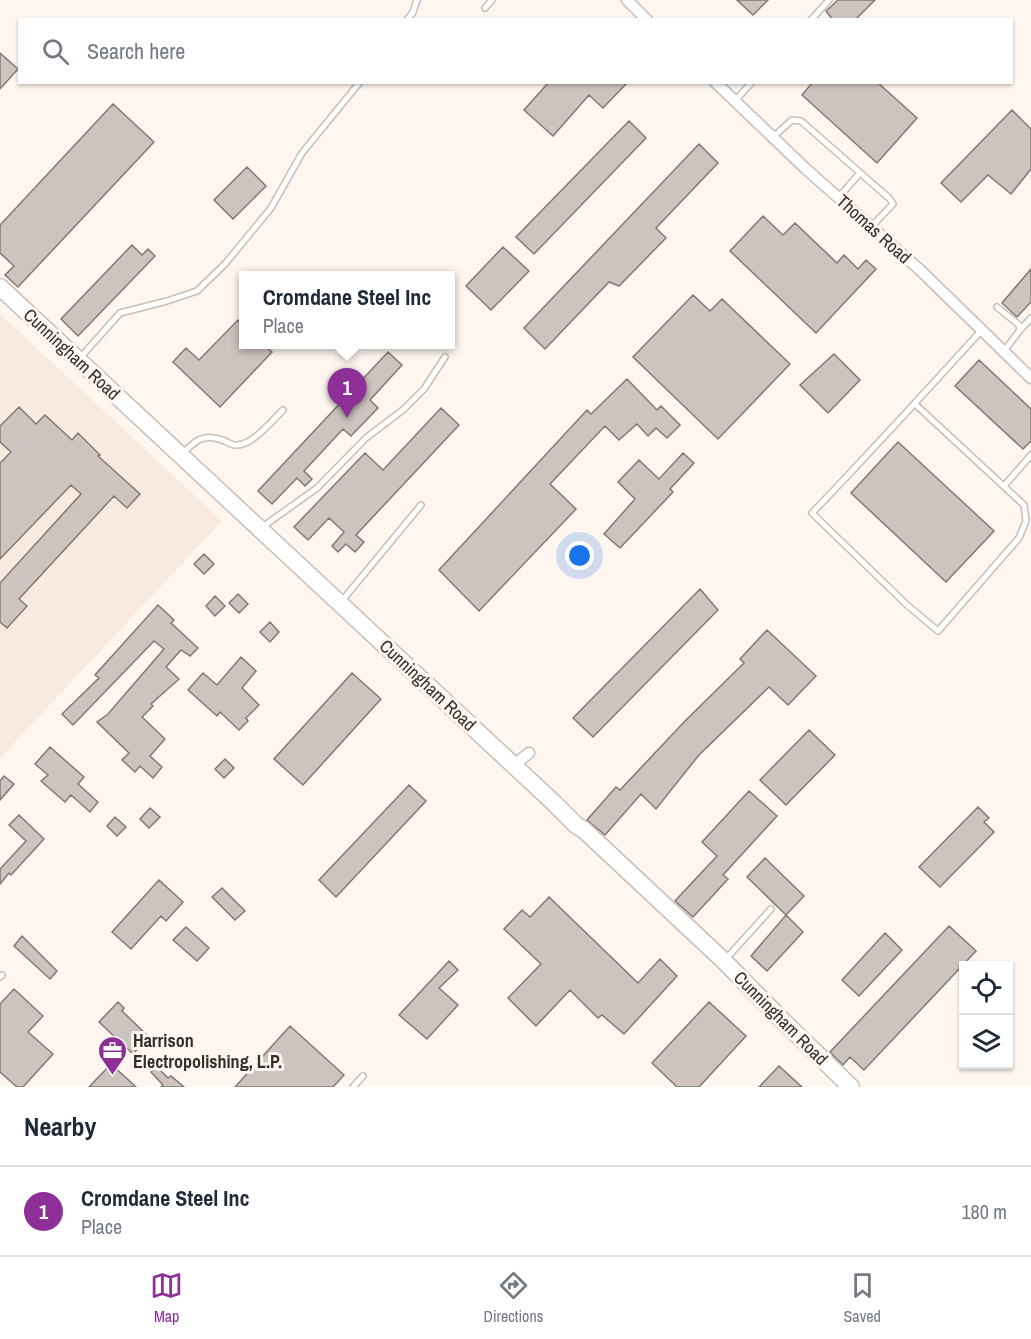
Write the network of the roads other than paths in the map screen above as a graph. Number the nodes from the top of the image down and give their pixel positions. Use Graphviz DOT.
graph roads {
  1 [pos="417,0"];
  2 [pos="492,0"];
  3 [pos="627,0"];
  4 [pos="830,0"];
  5 [pos="485,8"];
  6 [pos="408,18"];
  7 [pos="645,18"];
  8 [pos="813,18"];
  9 [pos="358,84"];
  10 [pos="717,84"];
  11 [pos="750,84"];
  12 [pos="735,101"];
  13 [pos="773,137"];
  14 [pos="860,173"];
  15 [pos="838,198"];
  16 [pos="871,227"];
  17 [pos="0,287"];
  18 [pos="998,307"];
  19 [pos="1031,318"];
  20 [pos="982,330"];
  21 [pos="1020,330"];
  22 [pos="1004,351"];
  23 [pos="445,357"];
  24 [pos="78,359"];
  25 [pos="1031,378"];
  26 [pos="915,404"];
  27 [pos="283,410"];
  28 [pos="181,455"];
  29 [pos="1031,455"];
  30 [pos="1004,486"];
  31 [pos="421,505"];
  32 [pos="260,529"];
  33 [pos="340,604"];
  34 [pos="529,753"];
  35 [pos="514,765"];
  36 [pos="771,909"];
  37 [pos="724,961"];
  38 [pos="363,1076"];
  39 [pos="353,1087"];
  40 [pos="851,1087"];
  1 -- 6 [label="lane"];
  2 -- 5 [label="lane"];
  3 -- 7 [label="street"];
  4 -- 8 [label="lane"];
  9 -- 24 [label="lane"];
  10 -- 12 [label="street, Thomas Road"];
  11 -- 12 [label="lane"];
  12 -- 13 [label="street, Thomas Road"];
  13 -- 14 [label="lane"];
  13 -- 15 [label="street, Thomas Road"];
  14 -- 15 [label="lane"];
  14 -- 16 [label="lane"];
  15 -- 16 [label="street, Thomas Road"];
  16 -- 20 [label="street, Thomas Road"];
  17 -- 24 [label="street, Cunningham Road"];
  18 -- 21 [label="lane"];
  19 -- 21 [label="lane"];
  20 -- 22 [label="street, Thomas Road"];
  20 -- 26 [label="lane"];
  21 -- 22 [label="lane"];
  22 -- 25 [label="street, Thomas Road"];
  23 -- 32 [label="lane"];
  24 -- 28 [label="street, Cunningham Road"];
  26 -- 30 [label="lane"];
  26 -- 30 [label="lane"];
  27 -- 28 [label="lane"];
  28 -- 32 [label="street, Cunningham Road"];
  29 -- 30 [label="lane"];
  31 -- 33 [label="lane"];
  32 -- 33 [label="street, Cunningham Road"];
  33 -- 35 [label="street, Cunningham Road"];
  34 -- 35 [label="street"];
  35 -- 37 [label="street, Cunningham Road"];
  36 -- 37 [label="lane"];
  37 -- 40 [label="street, Cunningham Road"];
  38 -- 39 [label="lane"];
}
